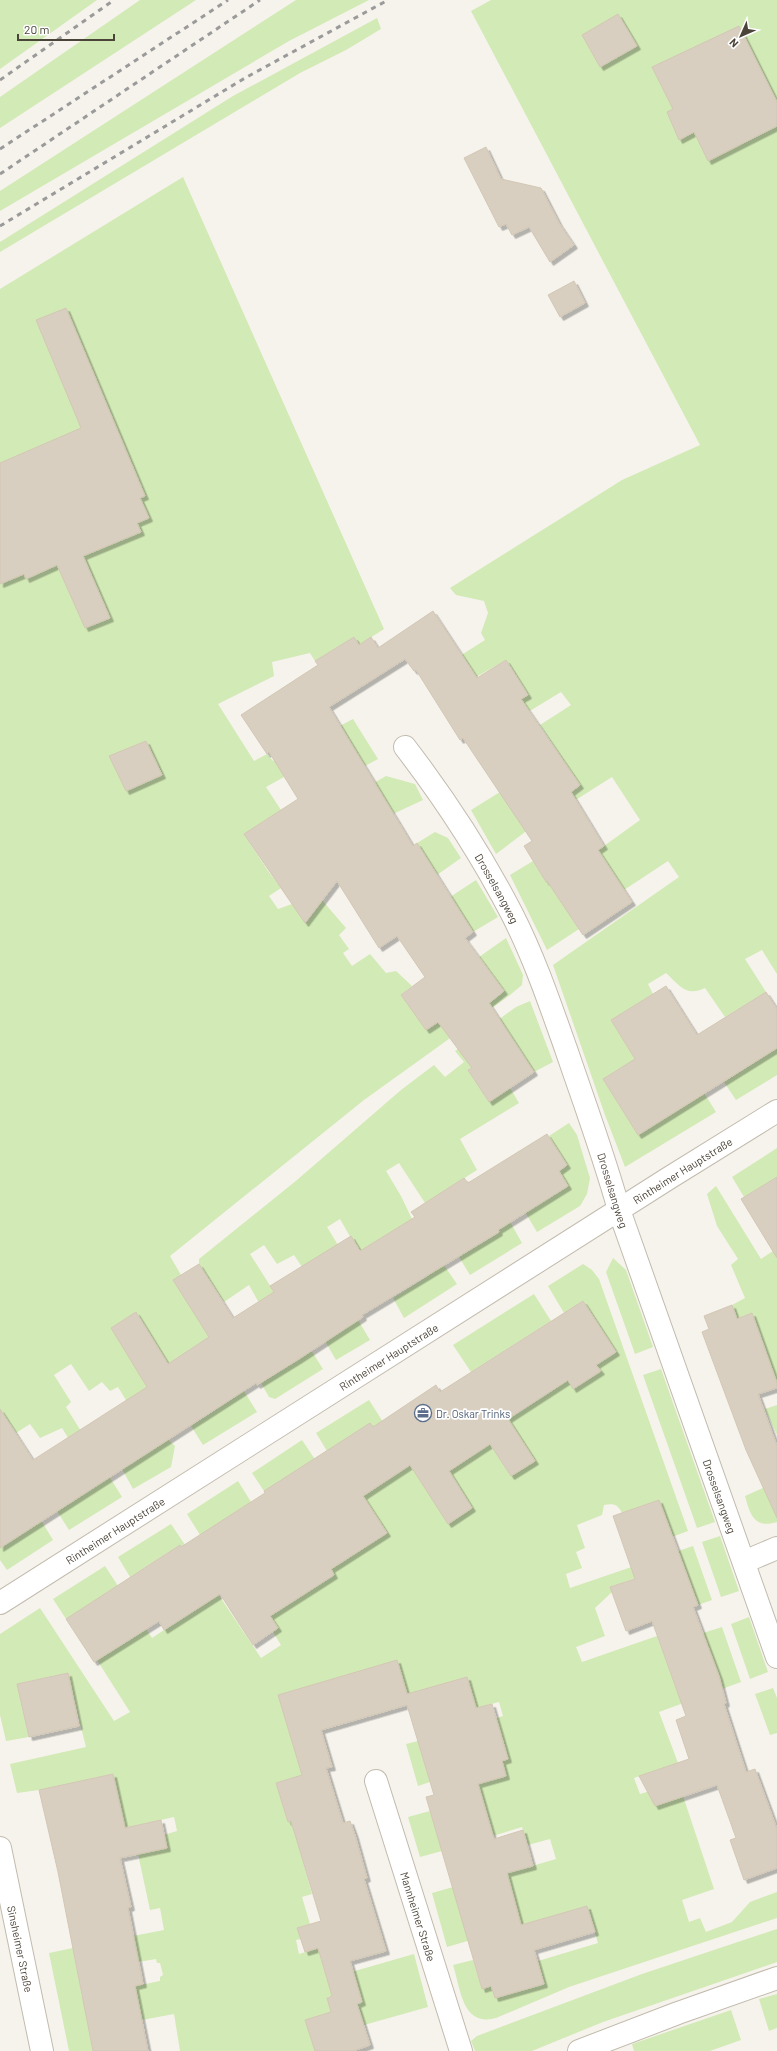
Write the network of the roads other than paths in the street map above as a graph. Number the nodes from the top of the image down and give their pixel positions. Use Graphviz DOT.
graph roads {
  1 [pos="405,747"];
  2 [pos="777,1111"];
  3 [pos="619,1210"];
  4 [pos="777,1548"];
  5 [pos="744,1562"];
  6 [pos="0,1603"];
  7 [pos="777,1656"];
  8 [pos="376,1781"];
  9 [pos="0,1848"];
  10 [pos="777,1978"];
  11 [pos="42,2051"];
  12 [pos="461,2051"];
  13 [pos="579,2051"];
  1 -- 3 [label="street, Drosselsangweg"];
  2 -- 3 [label="street, Rintheimer Hauptstraße"];
  3 -- 5 [label="street, Drosselsangweg"];
  3 -- 6 [label="street, Rintheimer Hauptstraße"];
  4 -- 5 [label="street"];
  5 -- 7 [label="street, Drosselsangweg"];
  8 -- 12 [label="street, Mannheimer Straße"];
  9 -- 11 [label="street, Sinsheimer Straße"];
  10 -- 13 [label="street"];
}
